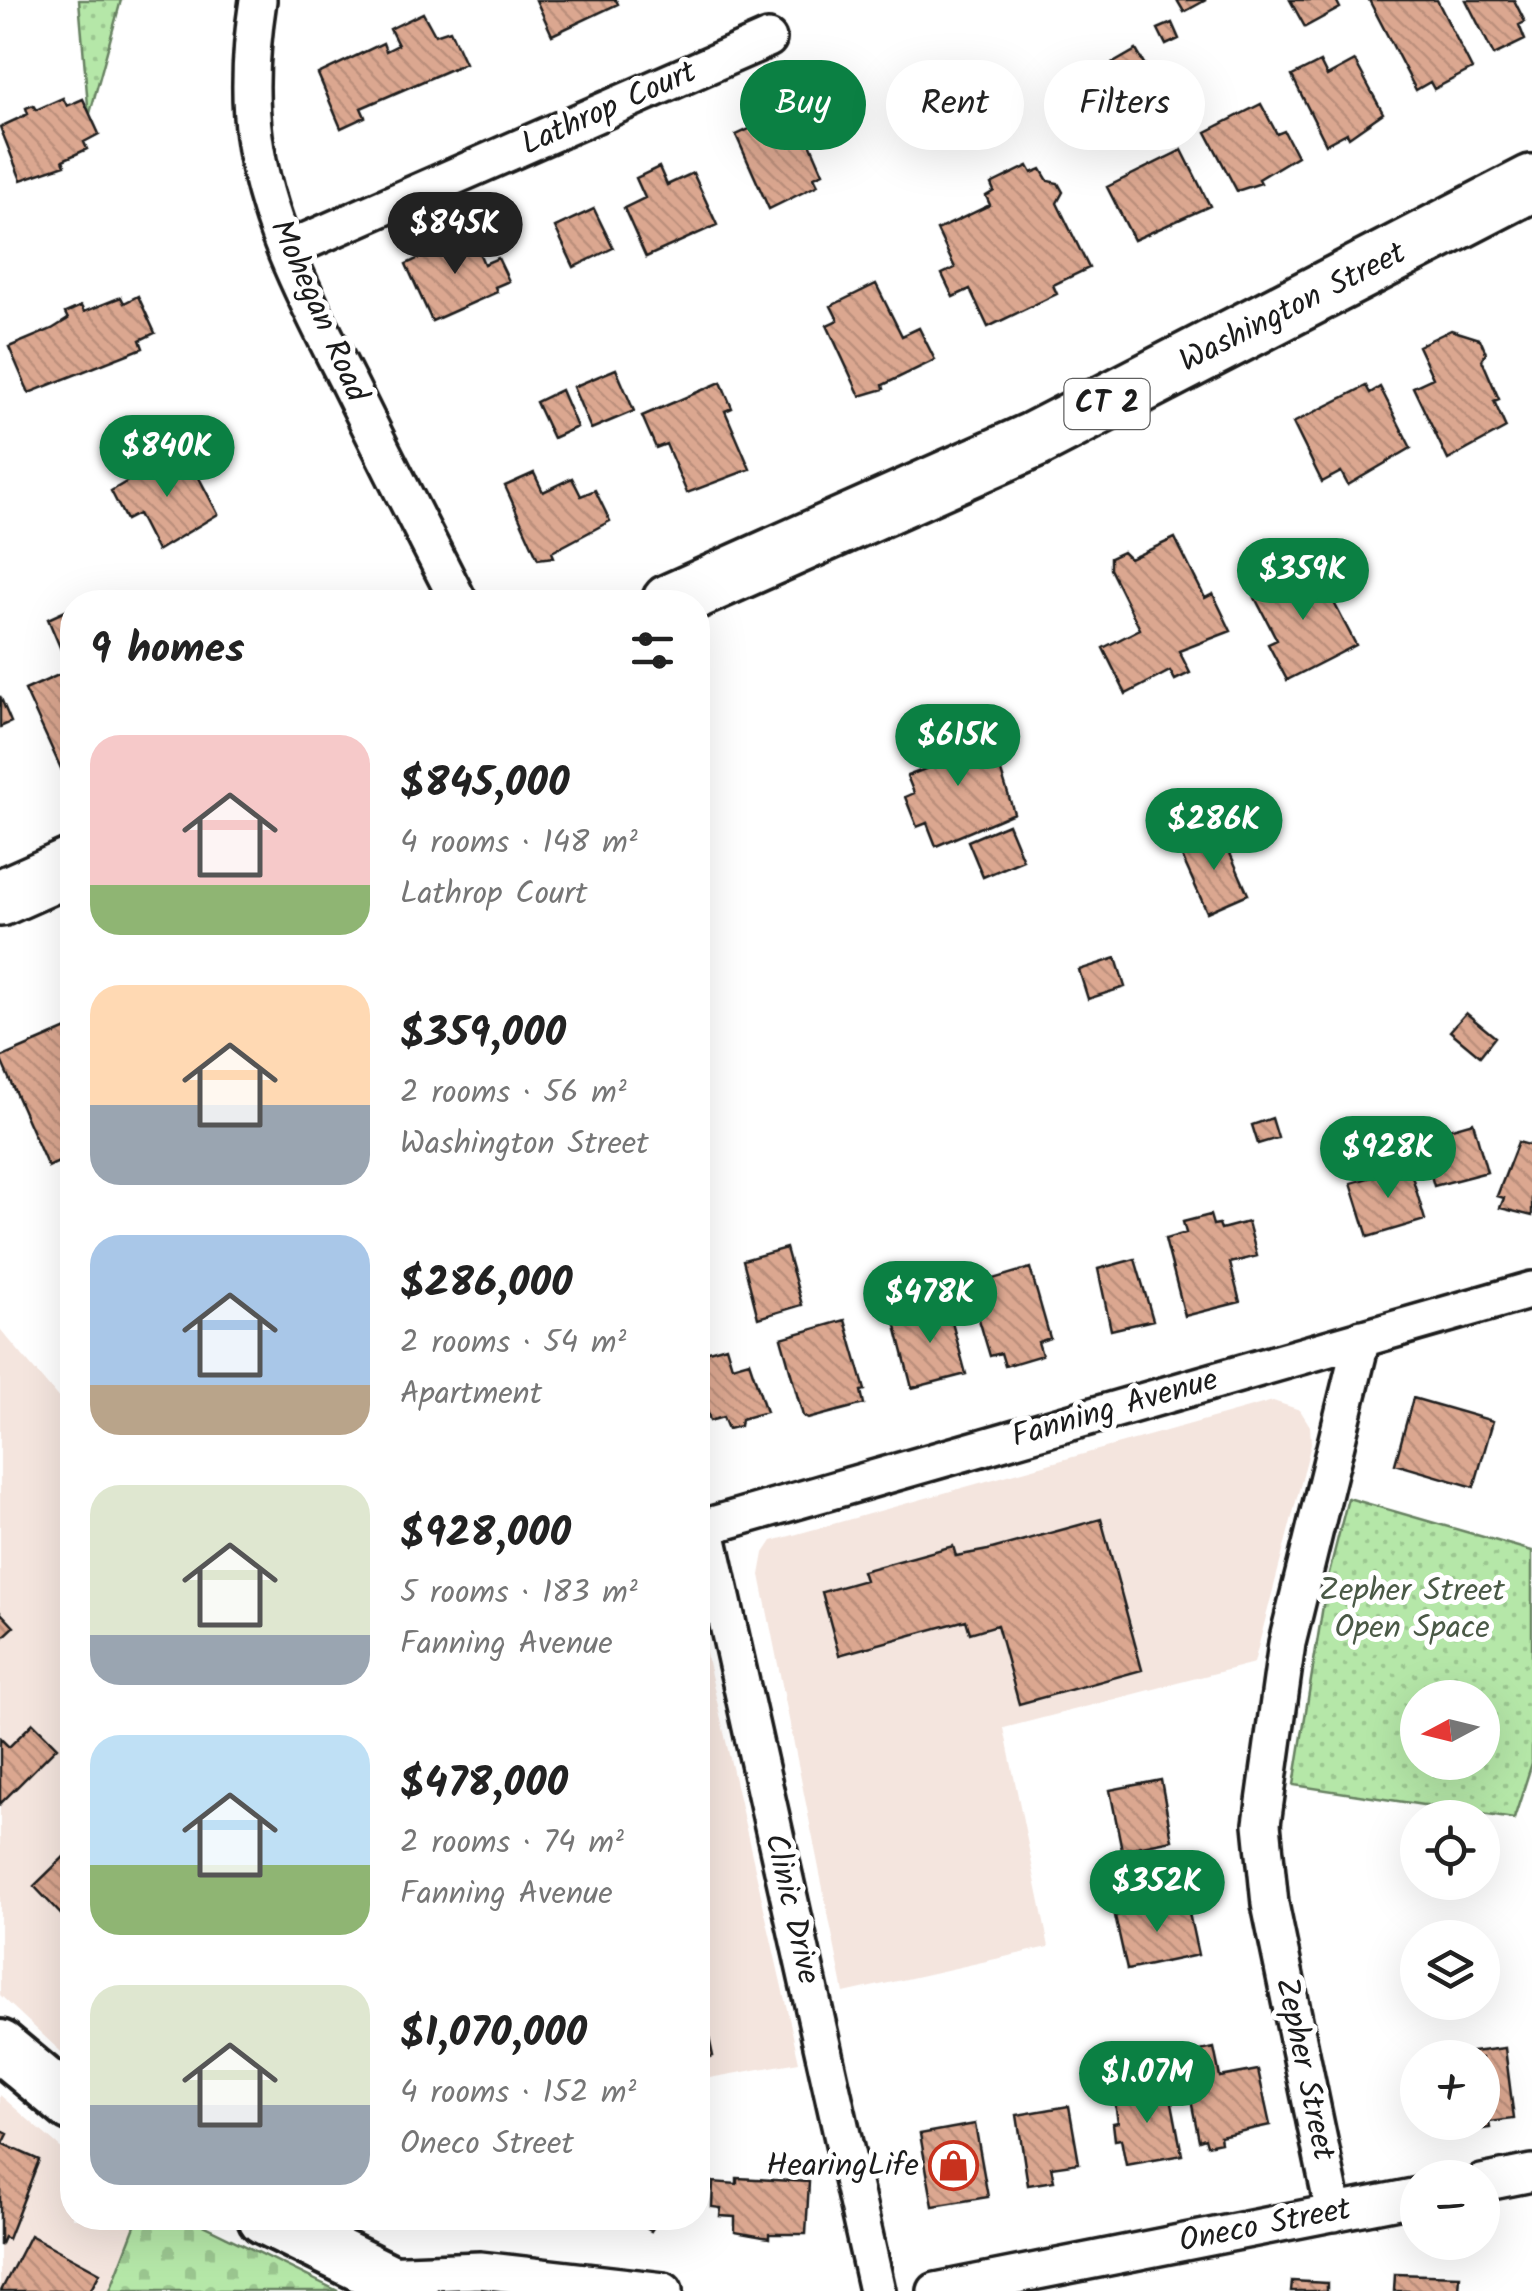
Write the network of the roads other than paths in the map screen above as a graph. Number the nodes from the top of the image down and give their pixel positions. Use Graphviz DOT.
graph roads {
  1 [pos="258,0"];
  2 [pos="768,39"];
  3 [pos="1532,183"];
  4 [pos="286,250"];
  5 [pos="452,590"];
  6 [pos="697,590"];
  7 [pos="60,871"];
  8 [pos="0,898"];
  9 [pos="1532,1290"];
  10 [pos="1362,1338"];
  11 [pos="710,1525"];
  12 [pos="710,1562"];
  13 [pos="0,2046"];
  14 [pos="60,2096"];
  15 [pos="1532,2173"];
  16 [pos="1500,2179"];
  17 [pos="1400,2199"];
  18 [pos="1334,2212"];
  19 [pos="288,2230"];
  20 [pos="1089,2276"];
  21 [pos="395,2283"];
  22 [pos="664,2291"];
  23 [pos="877,2291"];
  24 [pos="936,2291"];
  1 -- 4 [label="street, Mohegan Road"];
  2 -- 4 [label="street, Lathrop Court"];
  3 -- 6 [label="highway, Washington Street / CT 2"];
  4 -- 5 [label="street, Mohegan Road"];
  7 -- 8 [label="highway"];
  9 -- 10 [label="street, Fanning Avenue"];
  10 -- 11 [label="street, Fanning Avenue"];
  10 -- 18 [label="street, Zepher Street"];
  12 -- 23 [label="street, Clinic Drive"];
  13 -- 14 [label="street"];
  15 -- 16 [label="street"];
  17 -- 18 [label="street, Oneco Street"];
  18 -- 20 [label="street, Oneco Street"];
  19 -- 21 [label="street"];
  20 -- 24 [label="street, Oneco Street"];
  21 -- 22 [label="street"];
}
